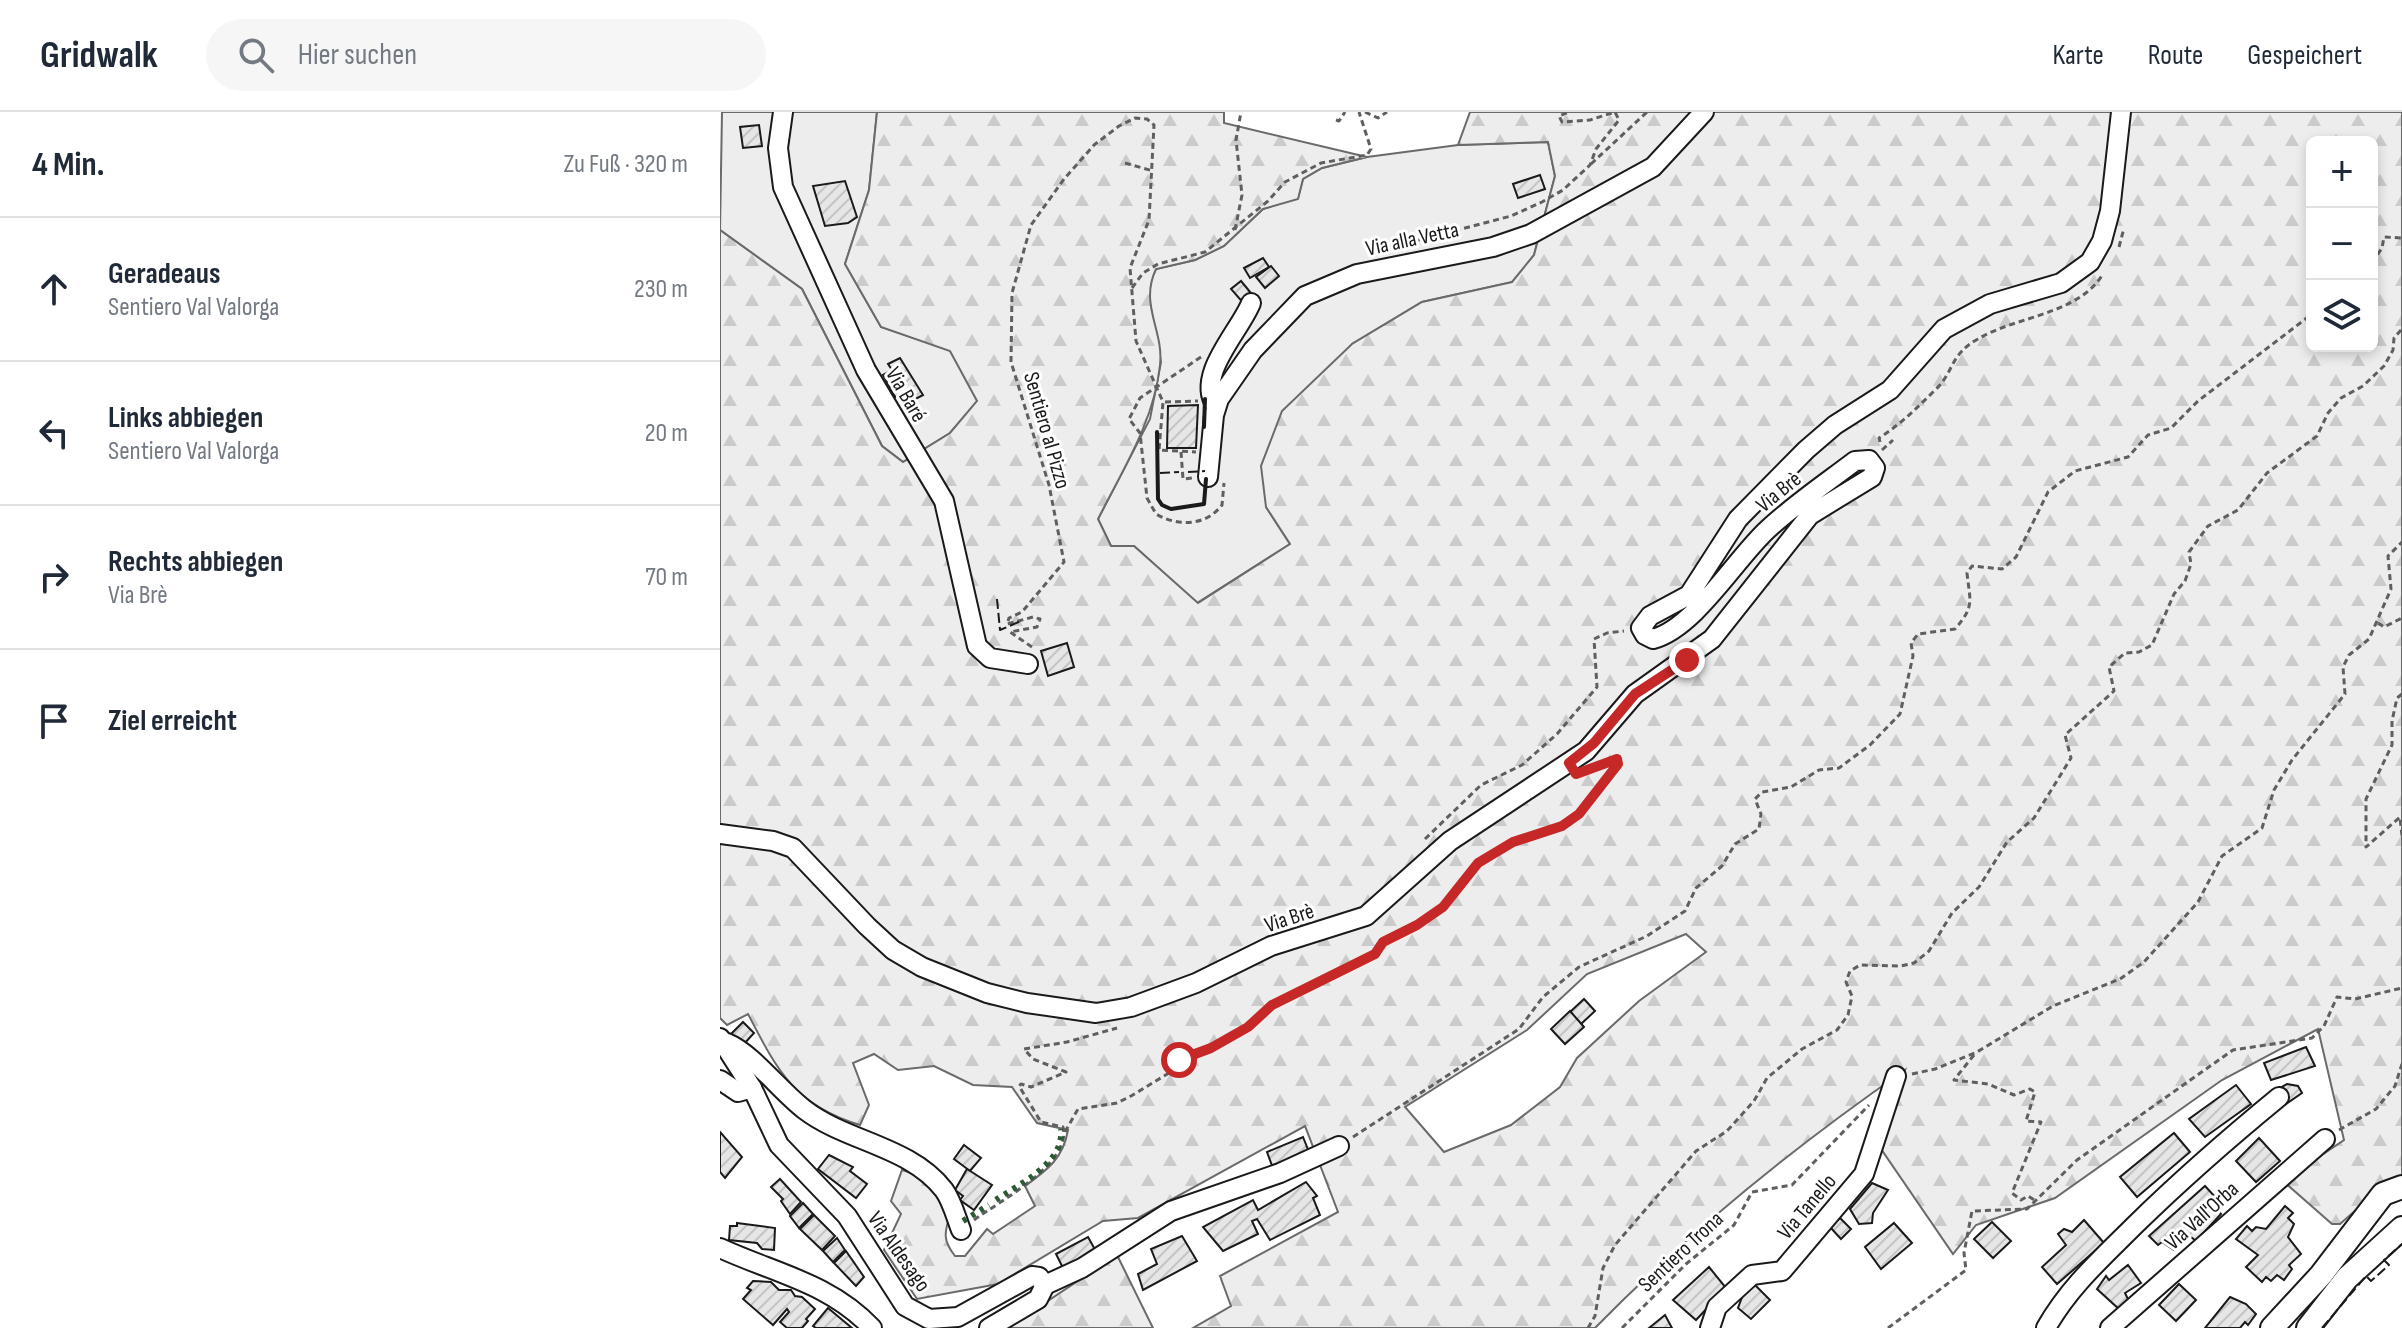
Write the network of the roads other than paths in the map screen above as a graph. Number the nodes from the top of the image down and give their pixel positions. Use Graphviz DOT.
graph roads {
  1 [pos="783,112"];
  2 [pos="1704,112"];
  3 [pos="2121,112"];
  4 [pos="1251,303"];
  5 [pos="1209,404"];
  6 [pos="1208,477"];
  7 [pos="1026,658"];
  8 [pos="720,834"];
  9 [pos="722,1040"];
  10 [pos="1896,1076"];
  11 [pos="720,1080"];
  12 [pos="752,1088"];
  13 [pos="2279,1097"];
  14 [pos="2325,1139"];
  15 [pos="1339,1146"];
  16 [pos="2402,1187"];
  17 [pos="2402,1228"];
  18 [pos="961,1230"];
  19 [pos="720,1248"];
  20 [pos="1045,1285"];
  21 [pos="872,1328"];
  22 [pos="989,1328"];
  23 [pos="1710,1328"];
  24 [pos="2046,1328"];
  25 [pos="2110,1328"];
  26 [pos="2272,1328"];
  27 [pos="2308,1328"];
  1 -- 7 [label="street, Via Baré"];
  2 -- 5 [label="street, Via alla Vetta"];
  3 -- 8 [label="street, Via Brè"];
  4 -- 5 [label="street"];
  5 -- 6 [label="street, Via alla Vetta"];
  9 -- 12 [label="street, Via Aldesago"];
  9 -- 18 [label="street"];
  10 -- 23 [label="street, Via Tanello"];
  11 -- 12 [label="street"];
  12 -- 20 [label="street, Via Aldesago"];
  13 -- 24 [label="street"];
  14 -- 25 [label="street, Via Vall'Orba"];
  15 -- 20 [label="street"];
  16 -- 26 [label="main road"];
  17 -- 27 [label="main road"];
  19 -- 21 [label="street"];
  20 -- 22 [label="street"];
}
